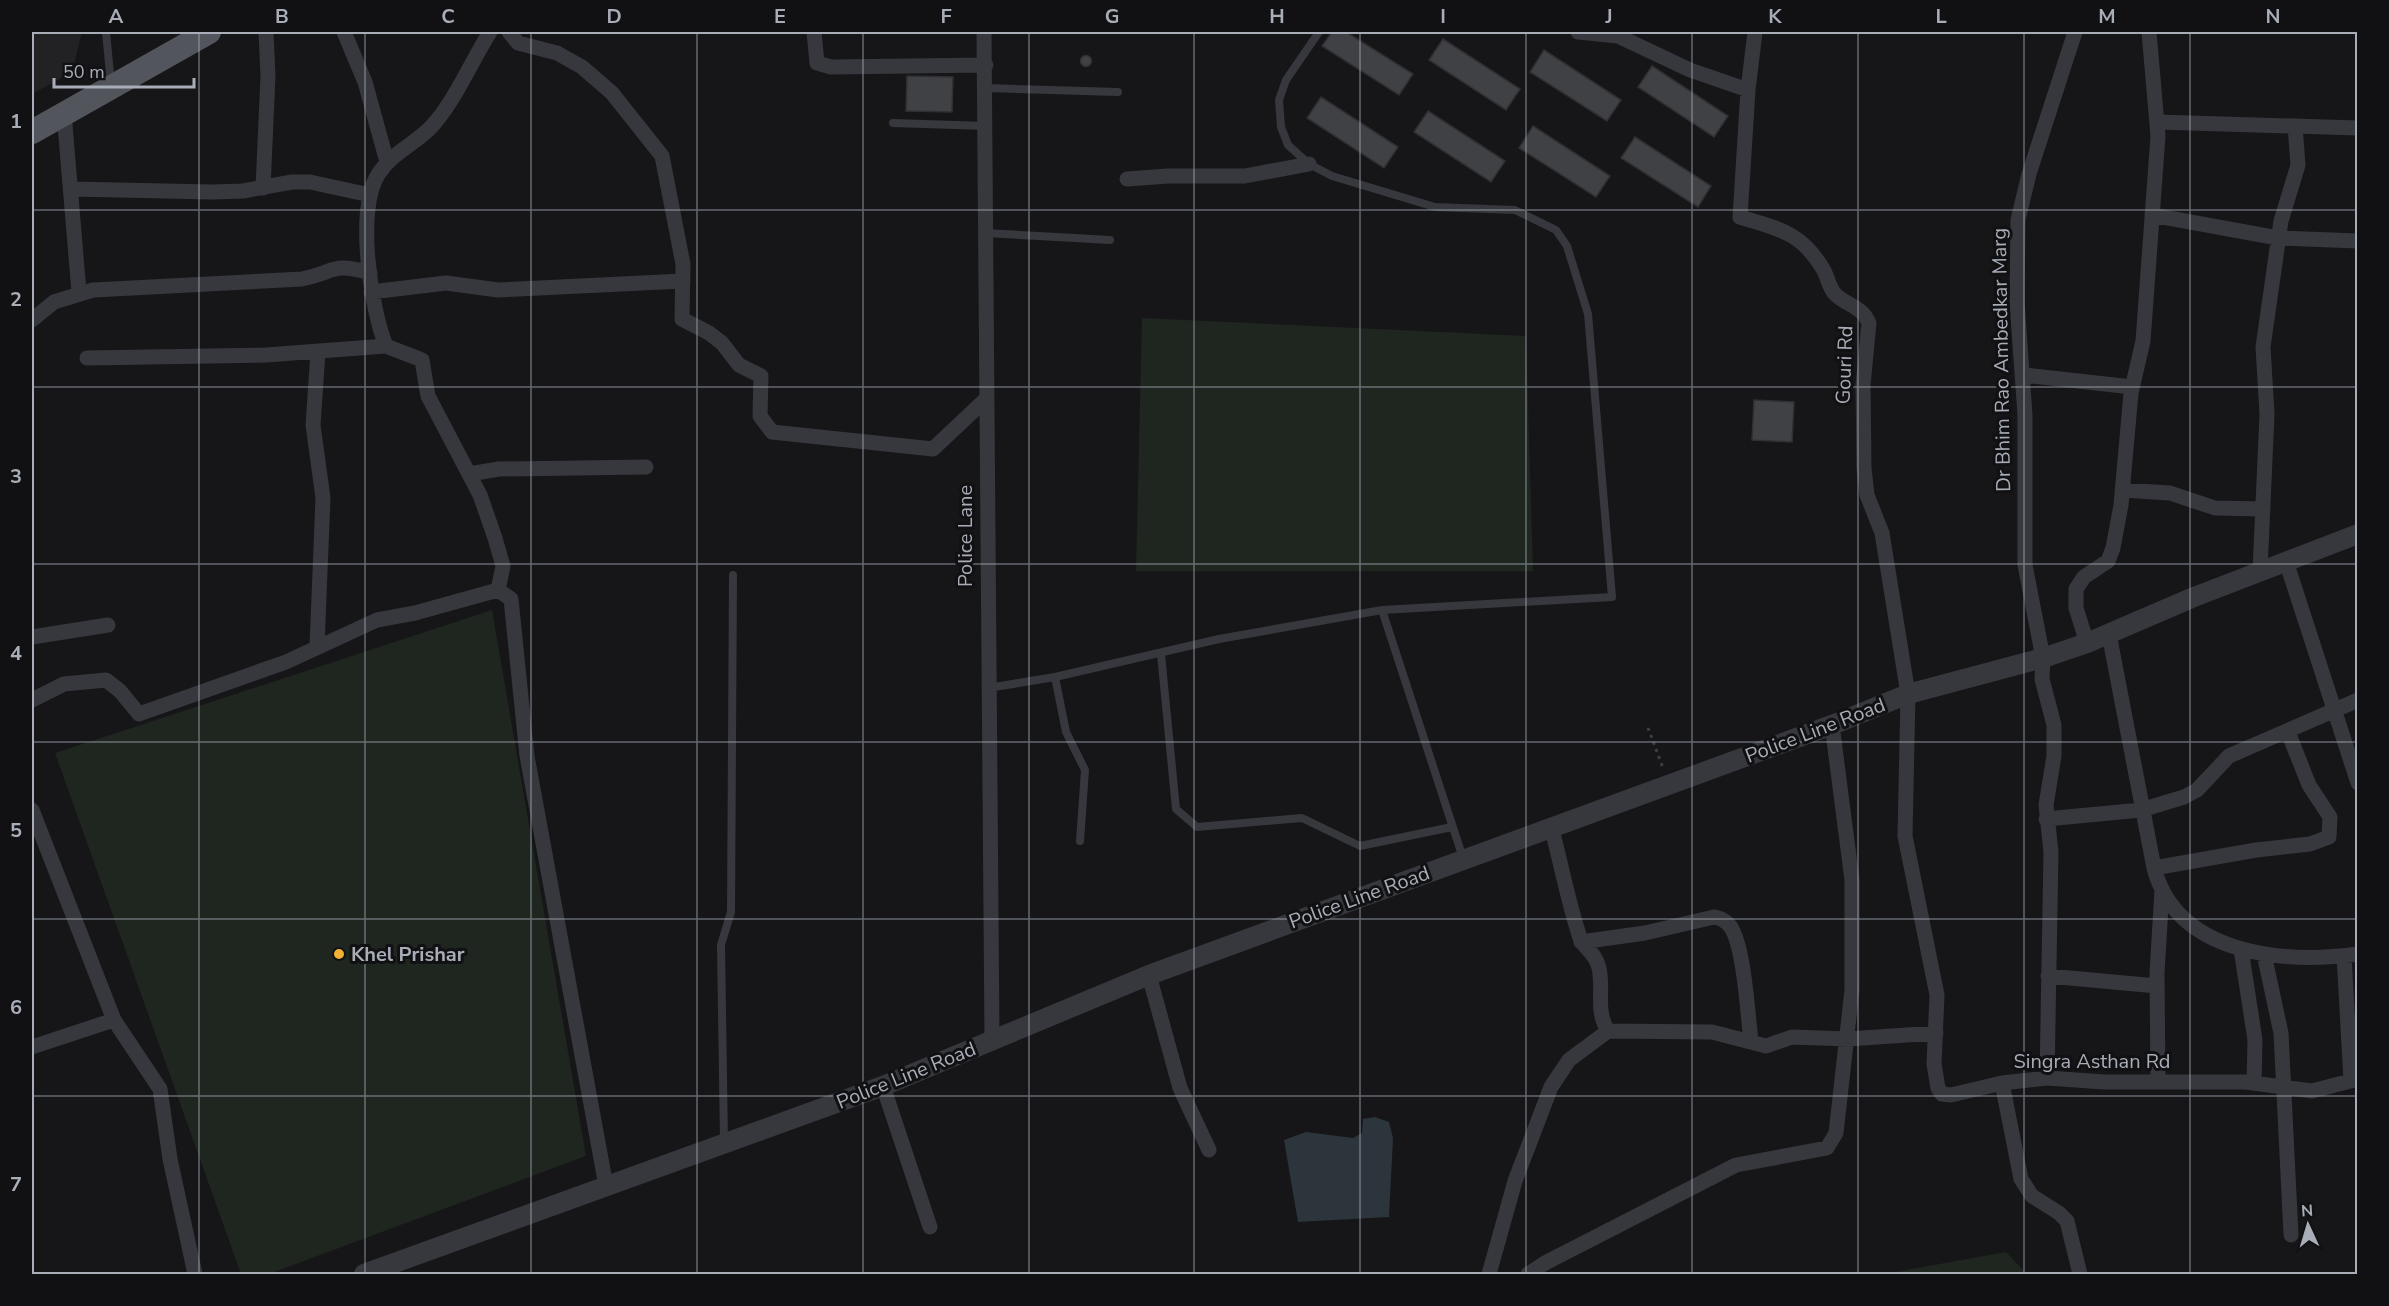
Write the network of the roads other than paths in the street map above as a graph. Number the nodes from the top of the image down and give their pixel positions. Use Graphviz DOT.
graph roads {
  1 [pos="106,32"];
  2 [pos="209,32"];
  3 [pos="266,32"];
  4 [pos="344,32"];
  5 [pos="490,32"];
  6 [pos="509,32"];
  7 [pos="814,32"];
  8 [pos="984,32"];
  9 [pos="1319,32"];
  10 [pos="1578,32"];
  11 [pos="1755,32"];
  12 [pos="2075,32"];
  13 [pos="2149,32"];
  14 [pos="986,65"];
  15 [pos="112,88"];
  16 [pos="986,88"];
  17 [pos="1748,90"];
  18 [pos="1119,92"];
  19 [pos="64,113"];
  20 [pos="2158,122"];
  21 [pos="893,123"];
  22 [pos="986,126"];
  23 [pos="2295,126"];
  24 [pos="2358,128"];
  25 [pos="32,132"];
  26 [pos="387,162"];
  27 [pos="1309,164"];
  28 [pos="1127,179"];
  29 [pos="263,188"];
  30 [pos="70,189"];
  31 [pos="370,195"];
  32 [pos="2152,215"];
  33 [pos="985,233"];
  34 [pos="2278,238"];
  35 [pos="1110,240"];
  36 [pos="2358,241"];
  37 [pos="370,273"];
  38 [pos="683,281"];
  39 [pos="79,292"];
  40 [pos="371,292"];
  41 [pos="32,320"];
  42 [pos="386,346"];
  43 [pos="318,352"];
  44 [pos="87,358"];
  45 [pos="2024,375"];
  46 [pos="2132,387"];
  47 [pos="985,400"];
  48 [pos="646,467"];
  49 [pos="469,474"];
  50 [pos="2122,490"];
  51 [pos="2263,509"];
  52 [pos="2358,534"];
  53 [pos="2286,561"];
  54 [pos="2260,571"];
  55 [pos="733,575"];
  56 [pos="498,590"];
  57 [pos="1382,610"];
  58 [pos="108,625"];
  59 [pos="2109,634"];
  60 [pos="32,637"];
  61 [pos="2087,643"];
  62 [pos="317,646"];
  63 [pos="1161,654"];
  64 [pos="2043,658"];
  65 [pos="1055,677"];
  66 [pos="987,688"];
  67 [pos="1908,694"];
  68 [pos="32,700"];
  69 [pos="2358,700"];
  70 [pos="2335,709"];
  71 [pos="1832,725"];
  72 [pos="2288,732"];
  73 [pos="2358,783"];
  74 [pos="32,810"];
  75 [pos="2141,810"];
  76 [pos="2046,819"];
  77 [pos="1551,826"];
  78 [pos="1452,827"];
  79 [pos="1080,841"];
  80 [pos="1463,858"];
  81 [pos="2154,868"];
  82 [pos="2162,890"];
  83 [pos="1581,942"];
  84 [pos="2241,949"];
  85 [pos="2264,954"];
  86 [pos="2351,955"];
  87 [pos="1149,975"];
  88 [pos="2048,976"];
  89 [pos="2157,986"];
  90 [pos="114,1020"];
  91 [pos="1608,1031"];
  92 [pos="1936,1033"];
  93 [pos="1848,1039"];
  94 [pos="992,1040"];
  95 [pos="1751,1042"];
  96 [pos="32,1047"];
  97 [pos="2047,1078"];
  98 [pos="2354,1080"];
  99 [pos="2158,1082"];
  100 [pos="2002,1083"];
  101 [pos="2254,1083"];
  102 [pos="883,1086"];
  103 [pos="2284,1087"];
  104 [pos="724,1143"];
  105 [pos="1209,1150"];
  106 [pos="606,1186"];
  107 [pos="930,1227"];
  108 [pos="2291,1235"];
  109 [pos="195,1275"];
  110 [pos="364,1275"];
  111 [pos="1489,1275"];
  112 [pos="1528,1275"];
  113 [pos="2080,1275"];
  1 -- 15 [label="lane"];
  2 -- 15 [label="main road"];
  3 -- 29 [label="street"];
  4 -- 26 [label="street"];
  5 -- 26 [label="street"];
  6 -- 38 [label="street"];
  7 -- 14 [label="street"];
  8 -- 14 [label="street, Police Lane"];
  9 -- 27 [label="lane"];
  10 -- 17 [label="street"];
  11 -- 17 [label="street, Gouri Rd"];
  12 -- 45 [label="street, Dr Bhim Rao Ambedkar Marg"];
  13 -- 20 [label="street"];
  14 -- 16 [label="street, Police Lane"];
  15 -- 19 [label="main road"];
  16 -- 18 [label="lane"];
  16 -- 22 [label="street, Police Lane"];
  17 -- 67 [label="street, Gouri Rd"];
  19 -- 25 [label="main road"];
  19 -- 30 [label="street"];
  20 -- 23 [label="street"];
  20 -- 32 [label="street"];
  21 -- 22 [label="lane"];
  22 -- 33 [label="street, Police Lane"];
  23 -- 24 [label="street"];
  23 -- 34 [label="street"];
  26 -- 31 [label="street"];
  27 -- 28 [label="street"];
  27 -- 57 [label="lane"];
  29 -- 30 [label="street"];
  29 -- 31 [label="street"];
  30 -- 39 [label="street"];
  31 -- 37 [label="street"];
  32 -- 34 [label="street"];
  32 -- 46 [label="street"];
  33 -- 35 [label="lane"];
  33 -- 47 [label="street, Police Lane"];
  34 -- 36 [label="street"];
  34 -- 51 [label="street"];
  37 -- 39 [label="street"];
  37 -- 40 [label="street"];
  38 -- 40 [label="street"];
  38 -- 47 [label="street"];
  39 -- 41 [label="street"];
  40 -- 42 [label="street"];
  42 -- 43 [label="street"];
  42 -- 49 [label="street"];
  43 -- 44 [label="street"];
  43 -- 62 [label="street"];
  45 -- 46 [label="street"];
  45 -- 64 [label="street, Dr Bhim Rao Ambedkar Marg"];
  46 -- 50 [label="street"];
  47 -- 66 [label="street, Police Lane"];
  48 -- 49 [label="street"];
  49 -- 56 [label="street"];
  50 -- 51 [label="street"];
  50 -- 61 [label="street"];
  51 -- 54 [label="street"];
  52 -- 53 [label="street, Police Line Road"];
  53 -- 54 [label="street, Police Line Road"];
  53 -- 70 [label="street"];
  54 -- 59 [label="street, Police Line Road"];
  55 -- 104 [label="lane"];
  56 -- 62 [label="street"];
  56 -- 106 [label="street"];
  57 -- 63 [label="lane"];
  57 -- 78 [label="lane"];
  58 -- 60 [label="street"];
  59 -- 61 [label="street, Police Line Road"];
  59 -- 75 [label="street"];
  61 -- 64 [label="street, Police Line Road"];
  62 -- 68 [label="street"];
  63 -- 65 [label="lane"];
  63 -- 78 [label="lane"];
  64 -- 67 [label="street, Police Line Road"];
  64 -- 76 [label="street, Dr Bhim Rao Ambedkar Marg"];
  65 -- 66 [label="lane"];
  65 -- 79 [label="lane"];
  66 -- 94 [label="street, Police Lane"];
  67 -- 71 [label="street, Police Line Road"];
  67 -- 92 [label="street, Singra Asthan Rd"];
  69 -- 70 [label="street"];
  70 -- 72 [label="street"];
  70 -- 73 [label="street"];
  71 -- 77 [label="street, Police Line Road"];
  71 -- 93 [label="street"];
  72 -- 75 [label="street"];
  72 -- 81 [label="street"];
  74 -- 90 [label="street"];
  75 -- 76 [label="street"];
  75 -- 81 [label="street"];
  76 -- 88 [label="street, Dr Bhim Rao Ambedkar Marg"];
  77 -- 80 [label="street, Police Line Road"];
  77 -- 83 [label="street"];
  78 -- 80 [label="lane"];
  80 -- 87 [label="street, Police Line Road"];
  81 -- 82 [label="street"];
  82 -- 84 [label="street"];
  82 -- 89 [label="street"];
  83 -- 91 [label="street"];
  83 -- 95 [label="street"];
  84 -- 85 [label="street"];
  84 -- 101 [label="street"];
  85 -- 86 [label="street"];
  85 -- 103 [label="street"];
  86 -- 98 [label="street"];
  87 -- 94 [label="street, Police Line Road"];
  87 -- 105 [label="street"];
  88 -- 89 [label="street"];
  88 -- 97 [label="street, Dr Bhim Rao Ambedkar Marg"];
  89 -- 99 [label="street"];
  90 -- 96 [label="street"];
  90 -- 109 [label="street"];
  91 -- 95 [label="street"];
  91 -- 111 [label="street"];
  92 -- 93 [label="street"];
  92 -- 100 [label="street, Singra Asthan Rd"];
  93 -- 95 [label="street"];
  93 -- 112 [label="street"];
  94 -- 102 [label="street, Police Line Road"];
  97 -- 99 [label="street, Singra Asthan Rd"];
  97 -- 100 [label="street, Singra Asthan Rd"];
  98 -- 103 [label="street, Singra Asthan Rd"];
  99 -- 101 [label="street, Singra Asthan Rd"];
  100 -- 113 [label="street"];
  101 -- 103 [label="street, Singra Asthan Rd"];
  102 -- 104 [label="street, Police Line Road"];
  102 -- 107 [label="street"];
  103 -- 108 [label="street"];
  104 -- 106 [label="street, Police Line Road"];
  106 -- 110 [label="street, Police Line Road"];
}
